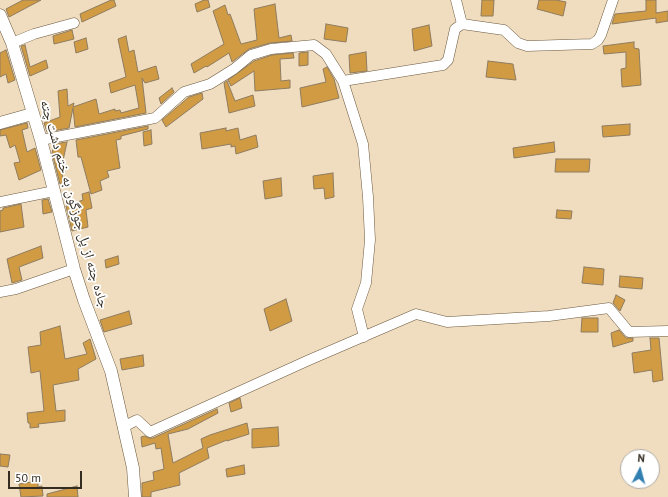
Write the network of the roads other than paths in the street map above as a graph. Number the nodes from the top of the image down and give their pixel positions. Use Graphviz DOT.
graph roads {
  1 [pos="456,0"];
  2 [pos="613,0"];
  3 [pos="0,15"];
  4 [pos="74,23"];
  5 [pos="462,24"];
  6 [pos="12,43"];
  7 [pos="343,81"];
  8 [pos="32,114"];
  9 [pos="0,123"];
  10 [pos="41,140"];
  11 [pos="54,191"];
  12 [pos="0,202"];
  13 [pos="74,269"];
  14 [pos="0,292"];
  15 [pos="668,331"];
  16 [pos="364,337"];
  17 [pos="123,427"];
  18 [pos="135,497"];
  1 -- 5 [label="street"];
  2 -- 5 [label="street"];
  3 -- 6 [label="street, جاده چته از پل جوزگون به ختم دشت چته"];
  4 -- 6 [label="street"];
  5 -- 7 [label="street"];
  6 -- 8 [label="street, جاده چته از پل جوزگون به ختم دشت چته"];
  7 -- 10 [label="street"];
  7 -- 16 [label="street"];
  8 -- 9 [label="street"];
  8 -- 10 [label="street, جاده چته از پل جوزگون به ختم دشت چته"];
  10 -- 11 [label="street, جاده چته از پل جوزگون به ختم دشت چته"];
  11 -- 12 [label="street"];
  11 -- 13 [label="street, جاده چته از پل جوزگون به ختم دشت چته"];
  13 -- 14 [label="street"];
  13 -- 17 [label="street, جاده چته از پل جوزگون به ختم دشت چته"];
  15 -- 16 [label="street"];
  16 -- 17 [label="street"];
  17 -- 18 [label="street, جاده چته از پل جوزگون به ختم دشت چته"];
}
